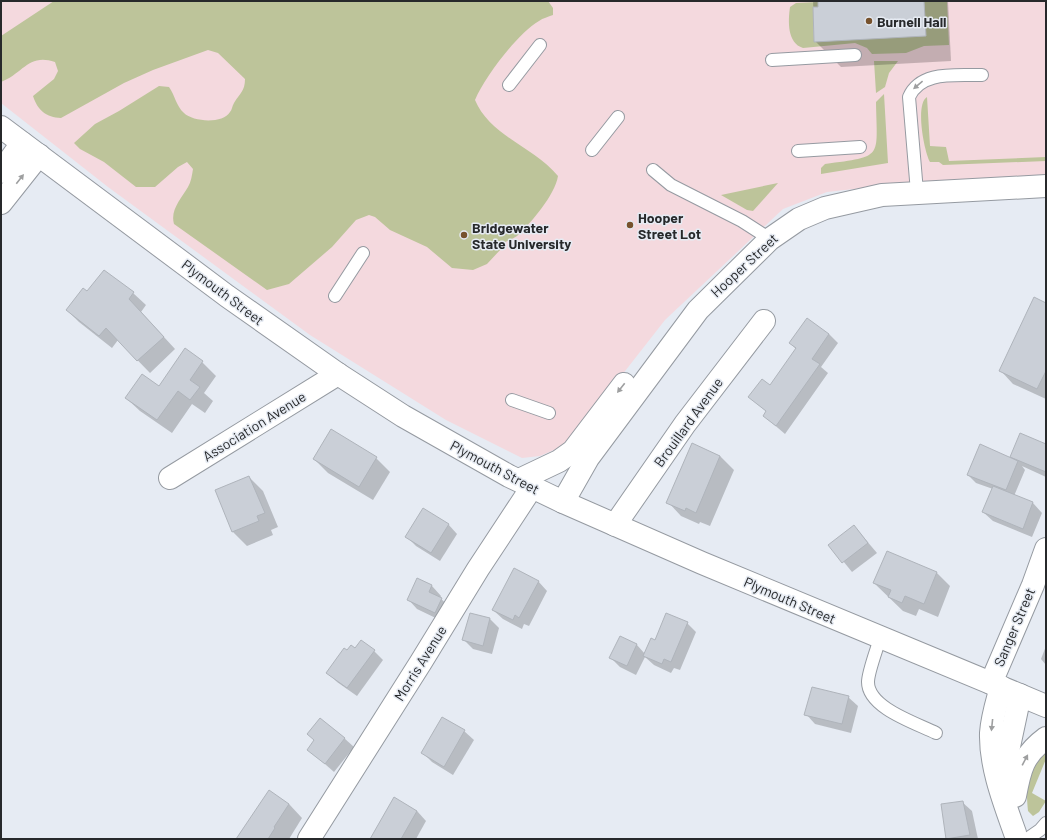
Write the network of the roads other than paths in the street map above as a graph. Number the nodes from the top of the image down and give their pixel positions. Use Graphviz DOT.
graph roads {
  1 [pos="540,45"];
  2 [pos="855,55"];
  3 [pos="772,60"];
  4 [pos="982,75"];
  5 [pos="509,85"];
  6 [pos="618,117"];
  7 [pos="1,127"];
  8 [pos="860,147"];
  9 [pos="30,149"];
  10 [pos="592,150"];
  11 [pos="798,151"];
  12 [pos="653,170"];
  13 [pos="1,172"];
  14 [pos="1046,186"];
  15 [pos="917,192"];
  16 [pos="1,203"];
  17 [pos="770,238"];
  18 [pos="363,253"];
  19 [pos="736,271"];
  20 [pos="336,296"];
  21 [pos="764,321"];
  22 [pos="338,374"];
  23 [pos="512,400"];
  24 [pos="549,413"];
  25 [pos="170,478"];
  26 [pos="526,484"];
  27 [pos="563,502"];
  28 [pos="616,525"];
  29 [pos="1046,549"];
  30 [pos="880,638"];
  31 [pos="1004,688"];
  32 [pos="1046,706"];
  33 [pos="936,733"];
  34 [pos="1046,738"];
  35 [pos="1012,811"];
  36 [pos="1046,823"];
  37 [pos="1019,837"];
  38 [pos="309,839"];
  1 -- 5 [label="lane"];
  2 -- 3 [label="lane"];
  4 -- 15 [label="lane, one-way"];
  6 -- 10 [label="lane"];
  7 -- 9 [label="street, Plymouth Street"];
  8 -- 11 [label="lane"];
  9 -- 13 [label="street"];
  16 -- 9 [label="street, one-way"];
  9 -- 22 [label="street, Plymouth Street"];
  12 -- 17 [label="lane"];
  14 -- 15 [label="street, Hooper Street"];
  15 -- 17 [label="street, Hooper Street"];
  17 -- 19 [label="street, Hooper Street"];
  18 -- 20 [label="lane"];
  19 -- 26 [label="street, one-way"];
  19 -- 27 [label="street, Hooper Street"];
  21 -- 28 [label="street, Brouillard Avenue"];
  22 -- 25 [label="street, Association Avenue"];
  22 -- 26 [label="street, Plymouth Street"];
  23 -- 24 [label="lane"];
  26 -- 27 [label="street, Plymouth Street"];
  26 -- 38 [label="street, Morris Avenue"];
  27 -- 28 [label="street, Plymouth Street"];
  28 -- 30 [label="street, Plymouth Street"];
  29 -- 31 [label="street, Sanger Street"];
  30 -- 31 [label="street, Plymouth Street"];
  30 -- 33 [label="lane"];
  31 -- 32 [label="street, Plymouth Street"];
  31 -- 35 [label="street"];
  31 -- 37 [label="street, one-way"];
  35 -- 34 [label="street, one-way"];
  35 -- 37 [label="street"];
  36 -- 37 [label="lane"];
}
